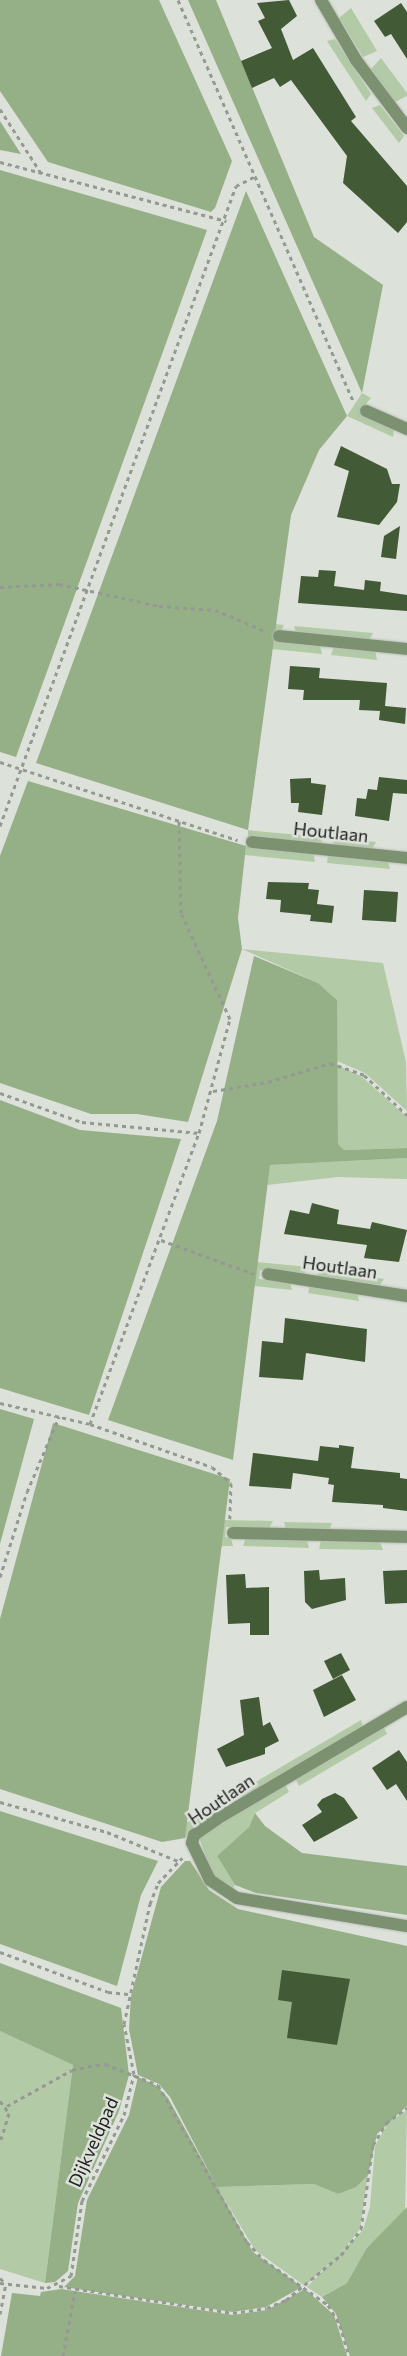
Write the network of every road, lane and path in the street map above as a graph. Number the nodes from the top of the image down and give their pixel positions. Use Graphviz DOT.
graph roads {
  1 [pos="178,0"];
  2 [pos="321,0"];
  3 [pos="0,109"];
  4 [pos="407,128"];
  5 [pos="0,162"];
  6 [pos="42,173"];
  7 [pos="256,176"];
  8 [pos="226,221"];
  9 [pos="366,411"];
  10 [pos="407,429"];
  11 [pos="0,587"];
  12 [pos="87,592"];
  13 [pos="279,636"];
  14 [pos="407,649"];
  15 [pos="0,762"];
  16 [pos="21,769"];
  17 [pos="179,821"];
  18 [pos="0,826"];
  19 [pos="252,842"];
  20 [pos="407,858"];
  21 [pos="212,1091"];
  22 [pos="0,1093"];
  23 [pos="407,1116"];
  24 [pos="199,1133"];
  25 [pos="161,1240"];
  26 [pos="268,1274"];
  27 [pos="407,1296"];
  28 [pos="0,1403"];
  29 [pos="59,1417"];
  30 [pos="90,1424"];
  31 [pos="233,1533"];
  32 [pos="407,1537"];
  33 [pos="0,1577"];
  34 [pos="407,1707"];
  35 [pos="0,1802"];
  36 [pos="193,1851"];
  37 [pos="178,1860"];
  38 [pos="407,1926"];
  39 [pos="0,1952"];
  40 [pos="128,1994"];
  41 [pos="134,2074"];
  42 [pos="0,2101"];
  43 [pos="7,2106"];
  44 [pos="407,2108"];
  45 [pos="0,2142"];
  46 [pos="0,2278"];
  47 [pos="0,2283"];
  48 [pos="6,2284"];
  49 [pos="58,2286"];
  50 [pos="304,2288"];
  51 [pos="75,2291"];
  52 [pos="0,2314"];
  53 [pos="63,2356"];
  54 [pos="349,2356"];
  1 -- 7 [label="path"];
  2 -- 4 [label="street"];
  3 -- 6 [label="path"];
  5 -- 6 [label="path"];
  6 -- 8 [label="path"];
  7 -- 8 [label="path"];
  7 -- 9 [label="path"];
  8 -- 12 [label="path"];
  9 -- 10 [label="street"];
  11 -- 12 [label="path"];
  12 -- 13 [label="path"];
  12 -- 16 [label="path"];
  13 -- 14 [label="street"];
  15 -- 16 [label="path"];
  16 -- 17 [label="path"];
  16 -- 18 [label="path"];
  17 -- 19 [label="path"];
  17 -- 21 [label="path"];
  19 -- 20 [label="street, Houtlaan"];
  21 -- 23 [label="path"];
  21 -- 24 [label="path"];
  22 -- 24 [label="path"];
  24 -- 25 [label="path"];
  25 -- 26 [label="path"];
  25 -- 30 [label="path"];
  26 -- 27 [label="street, Houtlaan"];
  28 -- 29 [label="path"];
  29 -- 30 [label="path"];
  29 -- 33 [label="path"];
  30 -- 31 [label="path"];
  31 -- 32 [label="street"];
  34 -- 36 [label="street, Houtlaan"];
  35 -- 37 [label="path"];
  36 -- 37 [label="path, Dijkveldpad"];
  36 -- 38 [label="street, Houtlaan"];
  37 -- 40 [label="path, Dijkveldpad"];
  39 -- 40 [label="path"];
  40 -- 41 [label="path, Dijkveldpad"];
  41 -- 43 [label="path"];
  41 -- 49 [label="path, Dijkveldpad"];
  41 -- 50 [label="path"];
  42 -- 43 [label="path"];
  43 -- 45 [label="path"];
  44 -- 50 [label="path"];
  46 -- 48 [label="path"];
  47 -- 48 [label="path"];
  48 -- 49 [label="path"];
  48 -- 52 [label="path"];
  49 -- 51 [label="path"];
  50 -- 51 [label="path"];
  50 -- 54 [label="path"];
  51 -- 53 [label="path"];
}
